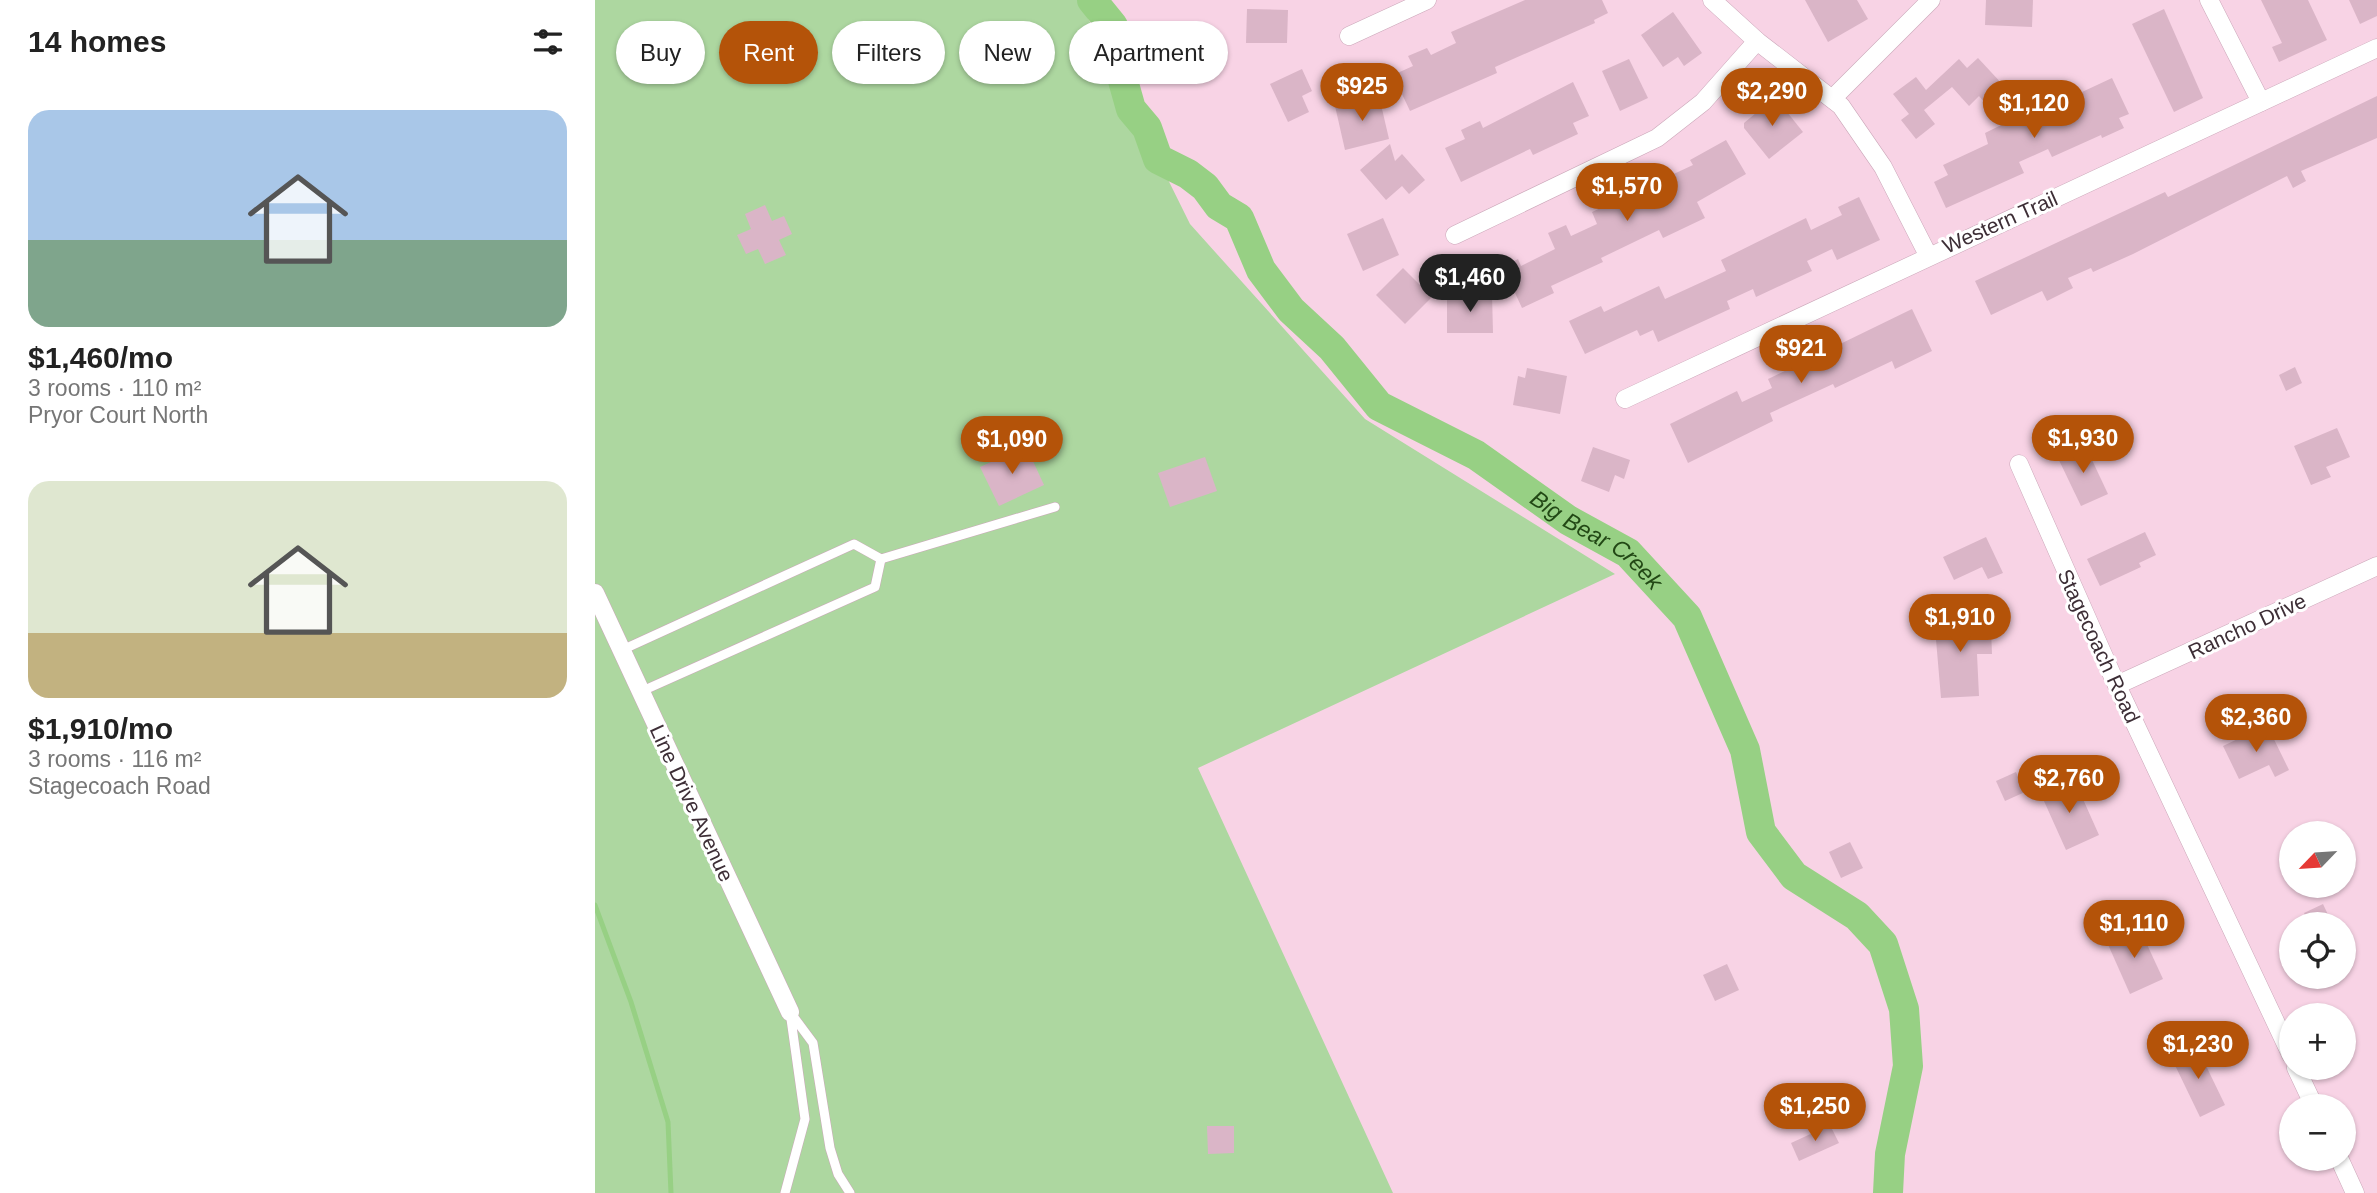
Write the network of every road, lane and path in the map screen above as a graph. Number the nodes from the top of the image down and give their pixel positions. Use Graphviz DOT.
graph roads {
  1 [pos="1427,0"];
  2 [pos="1712,0"];
  3 [pos="2209,0"];
  4 [pos="1931,1"];
  5 [pos="1349,36"];
  6 [pos="1757,41"];
  7 [pos="2377,48"];
  8 [pos="1833,98"];
  9 [pos="2261,102"];
  10 [pos="1455,235"];
  11 [pos="1928,255"];
  12 [pos="1625,399"];
  13 [pos="2019,464"];
  14 [pos="1055,507"];
  15 [pos="881,559"];
  16 [pos="2377,566"];
  17 [pos="595,593"];
  18 [pos="622,650"];
  19 [pos="2117,685"];
  20 [pos="640,692"];
  21 [pos="790,1012"];
  22 [pos="2279,1029"];
  23 [pos="2345,1171"];
  24 [pos="785,1193"];
  25 [pos="850,1193"];
  26 [pos="2355,1193"];
  1 -- 5 [label="street"];
  2 -- 6 [label="street"];
  3 -- 9 [label="street"];
  4 -- 8 [label="street"];
  6 -- 8 [label="street"];
  6 -- 10 [label="street"];
  7 -- 9 [label="street, Western Trail"];
  8 -- 11 [label="street"];
  9 -- 11 [label="street, Western Trail"];
  11 -- 12 [label="street, Western Trail"];
  13 -- 19 [label="street, Stagecoach Road"];
  14 -- 15 [label="lane"];
  15 -- 18 [label="lane"];
  15 -- 20 [label="lane"];
  16 -- 19 [label="street, Rancho Drive"];
  17 -- 18 [label="street, Line Drive Avenue"];
  18 -- 20 [label="street, Line Drive Avenue"];
  19 -- 22 [label="street, Stagecoach Road"];
  20 -- 21 [label="street, Line Drive Avenue"];
  21 -- 24 [label="lane"];
  21 -- 25 [label="lane"];
  23 -- 26 [label="street"];
}
